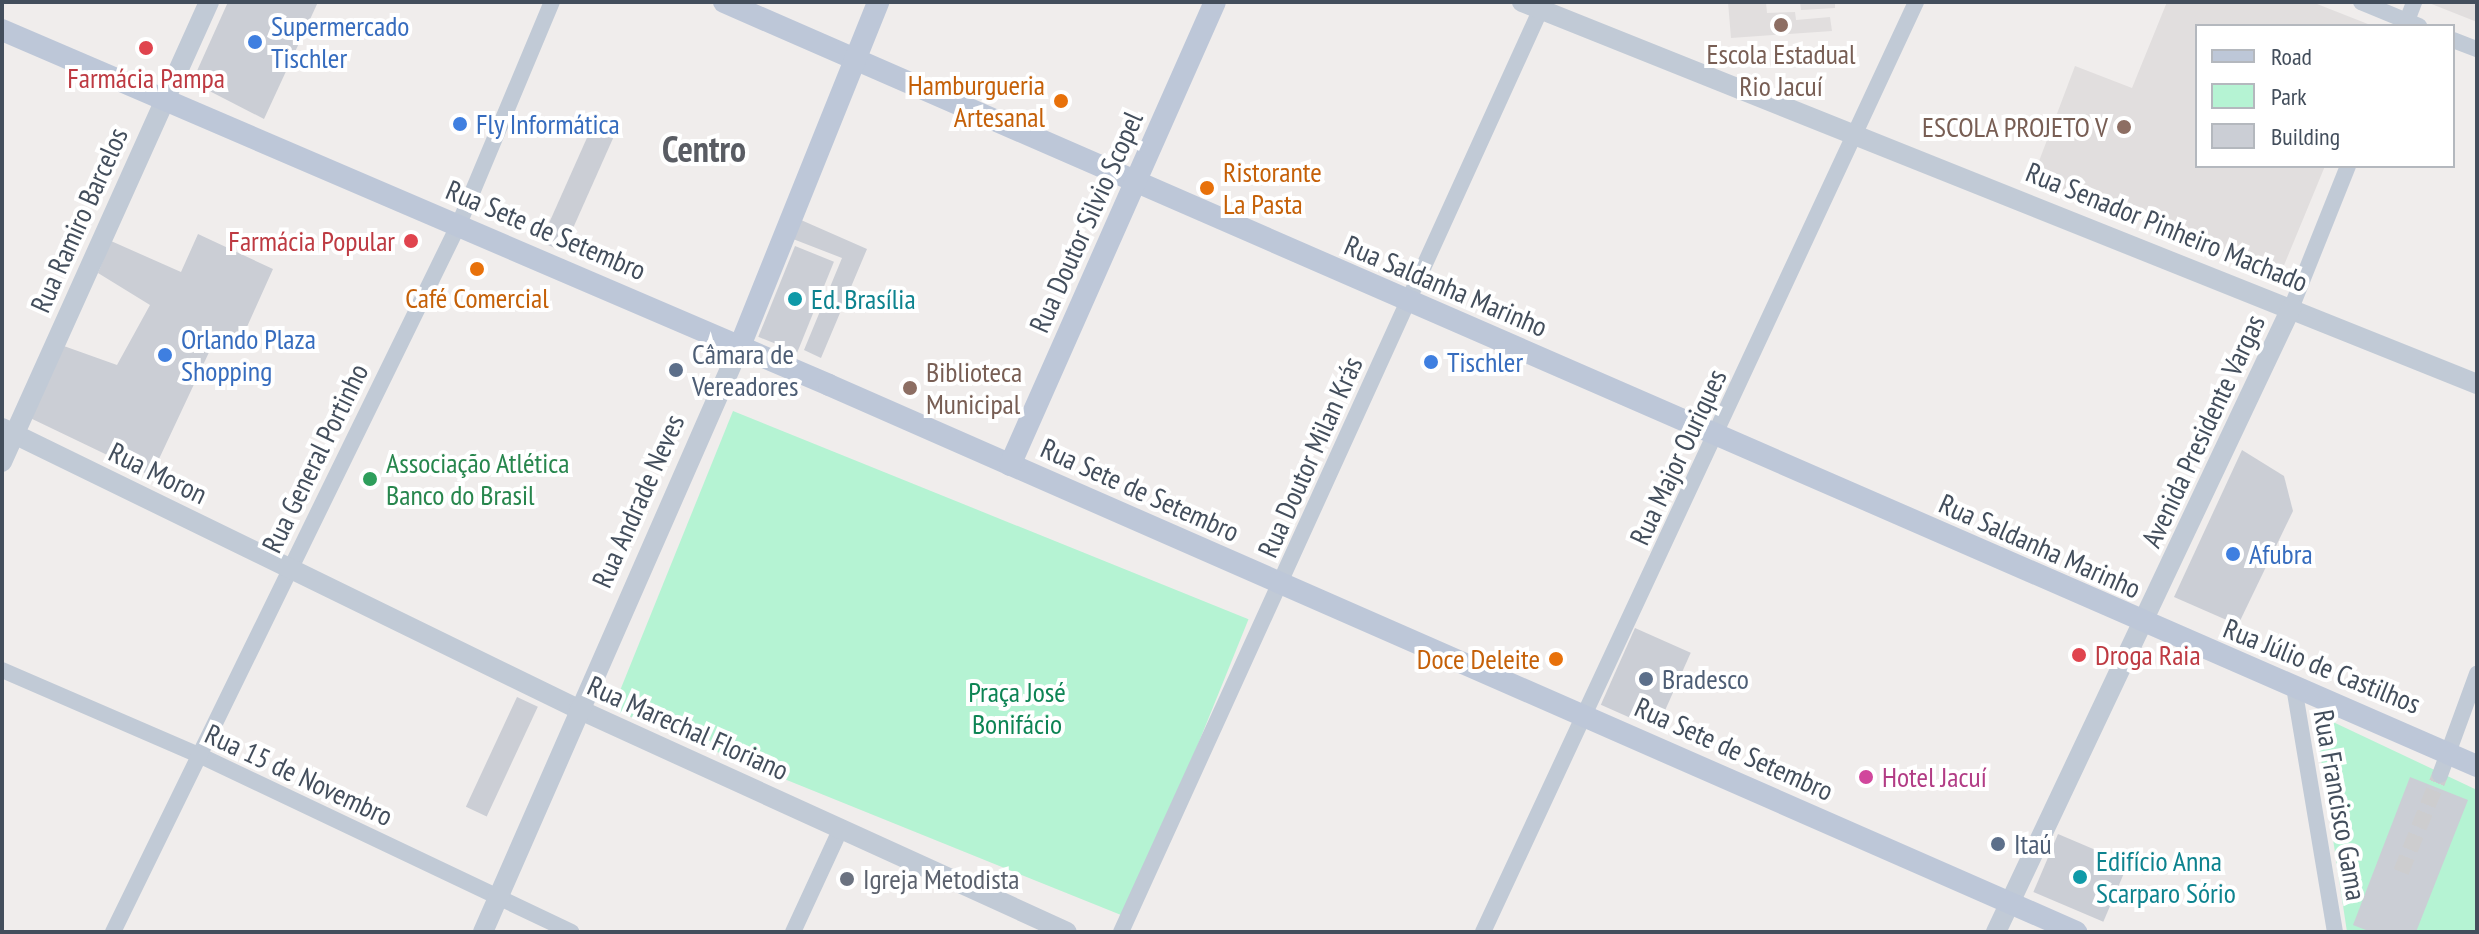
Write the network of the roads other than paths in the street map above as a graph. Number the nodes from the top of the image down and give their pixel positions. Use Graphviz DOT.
graph roads {
  1 [pos="209,2"];
  2 [pos="552,2"];
  3 [pos="724,2"];
  4 [pos="878,2"];
  5 [pos="1215,2"];
  6 [pos="1916,2"];
  7 [pos="2361,2"];
  8 [pos="2414,2"];
  9 [pos="1536,4"];
  10 [pos="2410,24"];
  11 [pos="2,30"];
  12 [pos="2455,41"];
  13 [pos="2477,49"];
  14 [pos="854,58"];
  15 [pos="162,102"];
  16 [pos="1858,134"];
  17 [pos="2347,168"];
  18 [pos="1136,183"];
  19 [pos="459,224"];
  20 [pos="1408,303"];
  21 [pos="2292,306"];
  22 [pos="740,346"];
  23 [pos="2477,384"];
  24 [pos="8,430"];
  25 [pos="1716,435"];
  26 [pos="2,462"];
  27 [pos="1010,465"];
  28 [pos="290,568"];
  29 [pos="1281,584"];
  30 [pos="2144,625"];
  31 [pos="2,670"];
  32 [pos="2477,674"];
  33 [pos="2294,687"];
  34 [pos="578,709"];
  35 [pos="1586,717"];
  36 [pos="2448,751"];
  37 [pos="201,756"];
  38 [pos="2477,766"];
  39 [pos="2440,775"];
  40 [pos="841,828"];
  41 [pos="497,899"];
  42 [pos="2009,902"];
  43 [pos="113,932"];
  44 [pos="483,932"];
  45 [pos="571,932"];
  46 [pos="793,932"];
  47 [pos="1067,932"];
  48 [pos="1121,932"];
  49 [pos="1483,932"];
  50 [pos="1996,932"];
  51 [pos="2076,932"];
  52 [pos="2335,932"];
  1 -- 15 [label="street, Rua Ramiro Barcelos"];
  2 -- 19 [label="street, Rua General Portinho"];
  3 -- 14 [label="main road, Rua Saldanha Marinho"];
  4 -- 14 [label="main road, Rua Andrade Neves"];
  5 -- 18 [label="main road, Rua Doutor Silvio Scopel"];
  6 -- 16 [label="street, Rua Major Ouriques"];
  7 -- 10 [label="street"];
  8 -- 10 [label="street"];
  9 -- 16 [label="street, Rua Senador Pinheiro Machado"];
  9 -- 20 [label="street, Rua Doutor Milan Krás"];
  11 -- 15 [label="main road, Rua Sete de Setembro"];
  12 -- 13 [label="street"];
  14 -- 18 [label="main road, Rua Saldanha Marinho"];
  14 -- 22 [label="main road, Rua Andrade Neves"];
  15 -- 19 [label="main road, Rua Sete de Setembro"];
  15 -- 24 [label="street, Rua Ramiro Barcelos"];
  16 -- 21 [label="street, Rua Senador Pinheiro Machado"];
  16 -- 25 [label="street, Rua Major Ouriques"];
  17 -- 21 [label="street, Avenida Presidente Vargas"];
  18 -- 20 [label="main road, Rua Saldanha Marinho"];
  18 -- 27 [label="main road, Rua Doutor Silvio Scopel"];
  19 -- 22 [label="main road, Rua Sete de Setembro"];
  19 -- 28 [label="street, Rua General Portinho"];
  20 -- 25 [label="main road, Rua Saldanha Marinho"];
  20 -- 29 [label="street, Rua Doutor Milan Krás"];
  21 -- 23 [label="street, Rua Senador Pinheiro Machado"];
  21 -- 30 [label="street, Avenida Presidente Vargas"];
  22 -- 27 [label="main road, Rua Sete de Setembro"];
  22 -- 34 [label="street, Rua Andrade Neves"];
  24 -- 26 [label="street, Rua Ramiro Barcelos"];
  24 -- 28 [label="street, Rua Moron"];
  25 -- 30 [label="main road, Rua Saldanha Marinho"];
  25 -- 35 [label="street, Rua Major Ouriques"];
  27 -- 29 [label="main road, Rua Sete de Setembro"];
  28 -- 34 [label="street, Rua Marechal Floriano"];
  28 -- 37 [label="street, Rua General Portinho"];
  29 -- 35 [label="main road, Rua Sete de Setembro"];
  29 -- 48 [label="street, Rua Doutor Milan Krás"];
  30 -- 33 [label="main road, Rua Júlio de Castilhos"];
  30 -- 42 [label="street, Avenida Presidente Vargas"];
  31 -- 37 [label="street, Rua 15 de Novembro"];
  32 -- 36 [label="street"];
  33 -- 36 [label="main road, Rua Júlio de Castilhos"];
  33 -- 52 [label="street, Rua Francisco Gama"];
  34 -- 40 [label="street, Rua Marechal Floriano"];
  34 -- 41 [label="street, Rua Andrade Neves"];
  35 -- 42 [label="main road, Rua Sete de Setembro"];
  35 -- 49 [label="street, Rua Major Ouriques"];
  36 -- 38 [label="main road, Rua Júlio de Castilhos"];
  36 -- 39 [label="street"];
  37 -- 41 [label="street, Rua 15 de Novembro"];
  37 -- 43 [label="street, Rua General Portinho"];
  40 -- 46 [label="street"];
  40 -- 47 [label="street, Rua Marechal Floriano"];
  41 -- 44 [label="street, Rua Andrade Neves"];
  41 -- 45 [label="street, Rua 15 de Novembro"];
  42 -- 50 [label="street, Avenida Presidente Vargas"];
  42 -- 51 [label="main road, Rua Sete de Setembro"];
}
